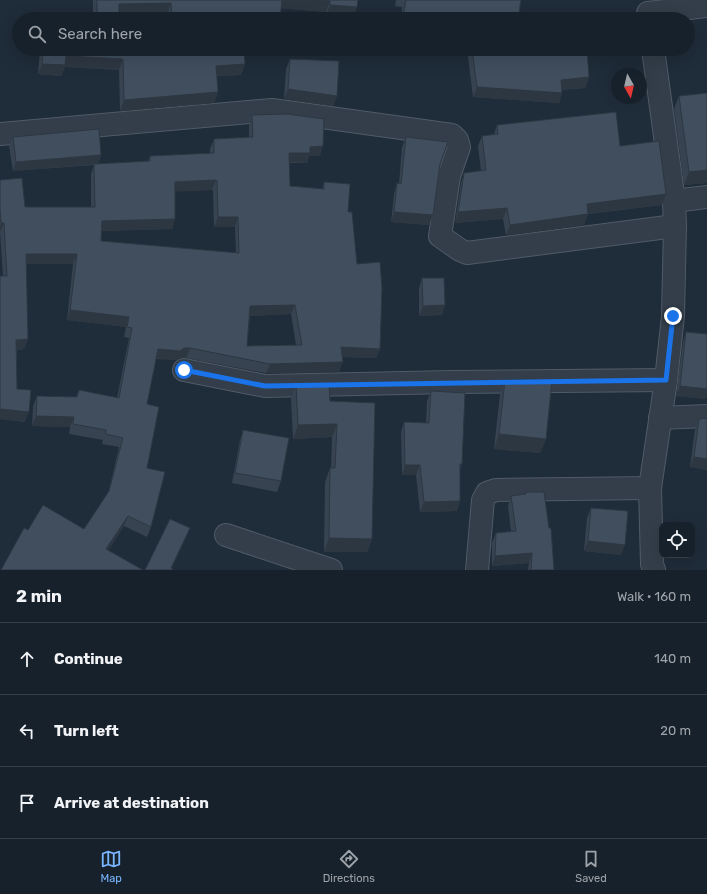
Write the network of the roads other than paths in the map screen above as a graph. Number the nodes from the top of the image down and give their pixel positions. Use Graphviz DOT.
graph roads {
  1 [pos="707,6"];
  2 [pos="647,11"];
  3 [pos="654,56"];
  4 [pos="0,134"];
  5 [pos="707,197"];
  6 [pos="674,201"];
  7 [pos="676,226"];
  8 [pos="184,370"];
  9 [pos="666,380"];
  10 [pos="707,416"];
  11 [pos="660,418"];
  12 [pos="650,488"];
  13 [pos="226,534"];
  14 [pos="330,570"];
  15 [pos="477,570"];
  16 [pos="654,570"];
  1 -- 2 [label="street"];
  3 -- 6 [label="street"];
  4 -- 7 [label="street"];
  5 -- 6 [label="street"];
  6 -- 7 [label="street"];
  7 -- 9 [label="street"];
  8 -- 9 [label="street"];
  9 -- 11 [label="street"];
  10 -- 11 [label="street"];
  11 -- 12 [label="street"];
  12 -- 15 [label="street"];
  12 -- 16 [label="street"];
  13 -- 14 [label="street"];
}
